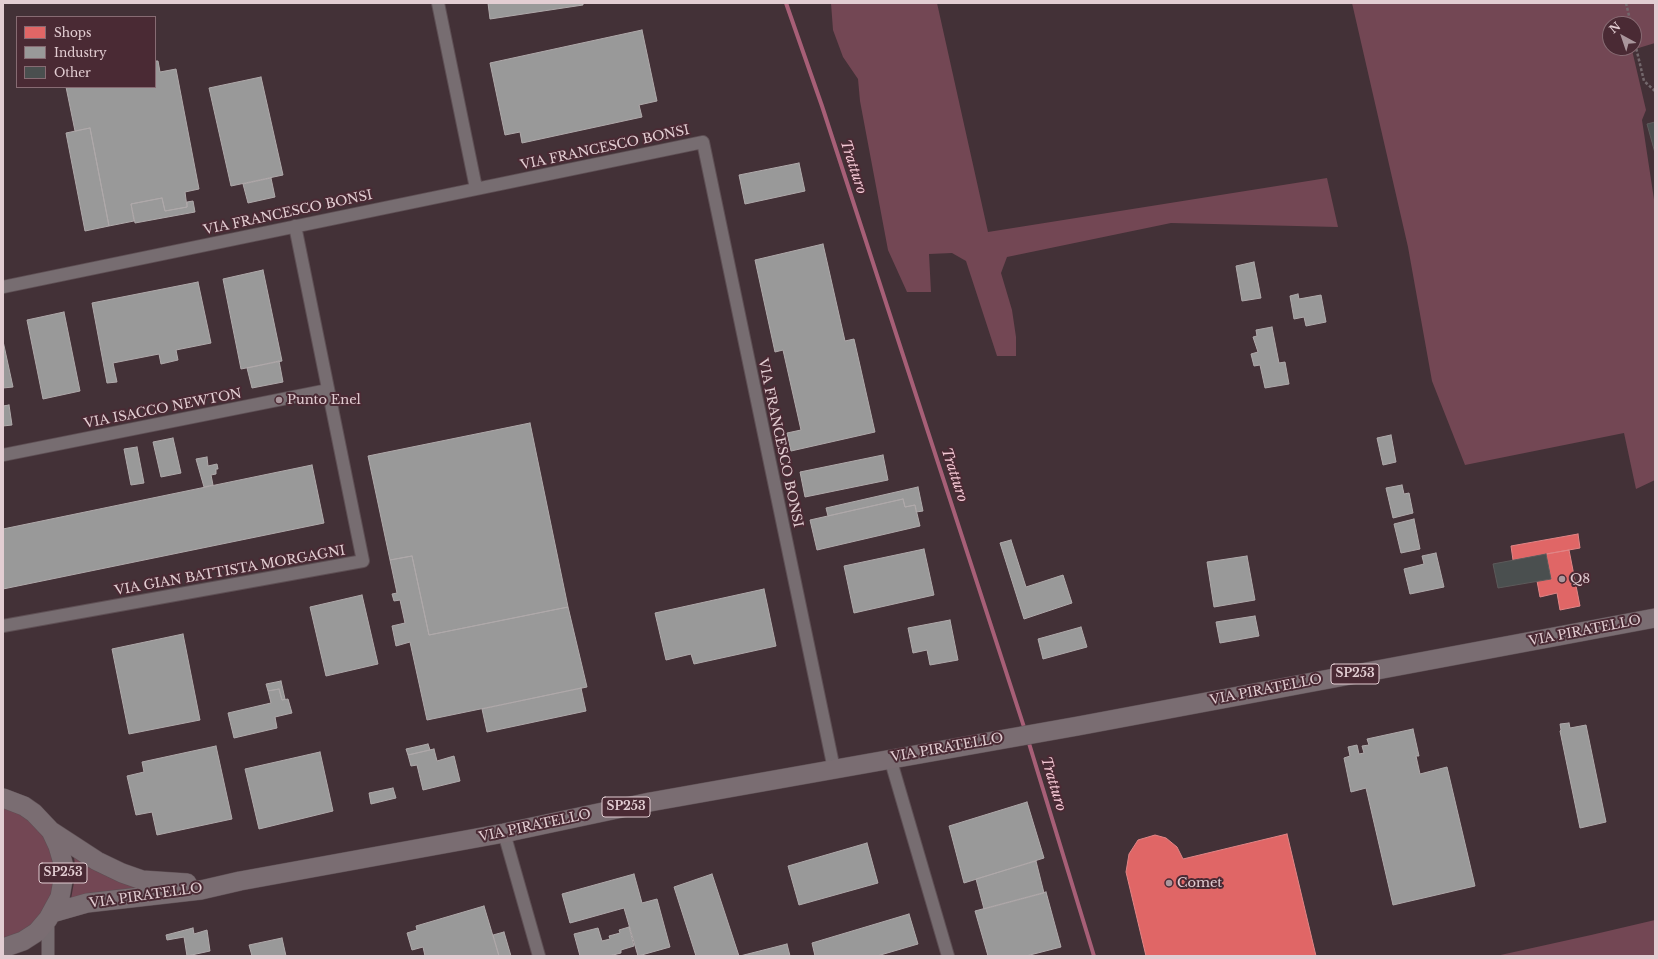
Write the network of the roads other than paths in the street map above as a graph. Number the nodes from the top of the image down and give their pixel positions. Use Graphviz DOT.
graph roads {
  1 [pos="438,3"];
  2 [pos="476,188"];
  3 [pos="295,226"];
  4 [pos="3,287"];
  5 [pos="328,390"];
  6 [pos="3,456"];
  7 [pos="1655,618"];
  8 [pos="3,626"];
  9 [pos="890,758"];
  10 [pos="834,769"];
  11 [pos="6,798"];
  12 [pos="51,831"];
  13 [pos="504,833"];
  14 [pos="240,881"];
  15 [pos="50,916"];
  16 [pos="3,948"];
  17 [pos="48,956"];
  18 [pos="539,956"];
  19 [pos="948,956"];
  1 -- 2 [label="street"];
  2 -- 3 [label="street, VIA FRANCESCO BONSI"];
  2 -- 10 [label="street, VIA FRANCESCO BONSI"];
  3 -- 4 [label="street, VIA FRANCESCO BONSI"];
  3 -- 5 [label="street, VIA GIAN BATTISTA MORGAGNI"];
  5 -- 6 [label="street, VIA ISACCO NEWTON"];
  5 -- 8 [label="street, VIA GIAN BATTISTA MORGAGNI"];
  7 -- 9 [label="main road, VIA PIRATELLO / SP253"];
  9 -- 10 [label="main road, VIA PIRATELLO / SP253"];
  9 -- 19 [label="street"];
  10 -- 13 [label="main road, VIA PIRATELLO / SP253"];
  11 -- 12 [label="main road, SP253"];
  12 -- 14 [label="main road, VIA PIRATELLO / SP253"];
  12 -- 15 [label="main road, SP253"];
  13 -- 14 [label="main road, VIA PIRATELLO / SP253"];
  13 -- 18 [label="street"];
  14 -- 15 [label="main road, VIA PIRATELLO / SP253"];
  15 -- 16 [label="main road, SP253"];
  15 -- 17 [label="street"];
}
